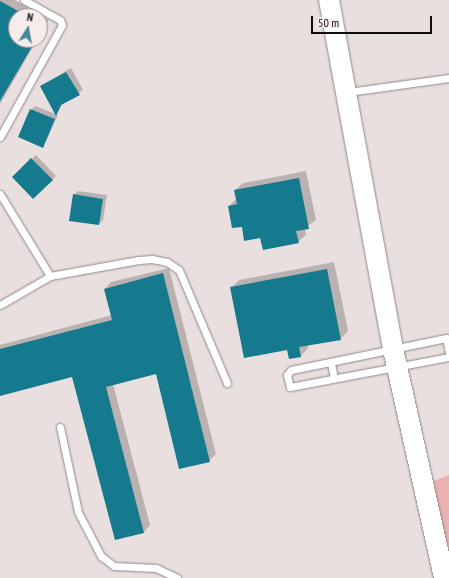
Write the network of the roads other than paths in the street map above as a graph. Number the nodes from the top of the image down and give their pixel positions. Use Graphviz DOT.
graph roads {
  1 [pos="24,0"];
  2 [pos="329,0"];
  3 [pos="449,78"];
  4 [pos="346,92"];
  5 [pos="0,136"];
  6 [pos="0,194"];
  7 [pos="50,276"];
  8 [pos="0,305"];
  9 [pos="449,353"];
  10 [pos="449,357"];
  11 [pos="395,358"];
  12 [pos="331,362"];
  13 [pos="334,378"];
  14 [pos="227,383"];
  15 [pos="60,427"];
  16 [pos="176,578"];
  17 [pos="444,578"];
  1 -- 5 [label="lane"];
  2 -- 4 [label="street"];
  3 -- 4 [label="lane"];
  4 -- 11 [label="street"];
  6 -- 7 [label="lane"];
  7 -- 8 [label="lane"];
  7 -- 14 [label="lane"];
  9 -- 11 [label="lane"];
  10 -- 11 [label="lane"];
  11 -- 12 [label="lane"];
  11 -- 13 [label="lane"];
  11 -- 17 [label="street"];
  12 -- 13 [label="lane"];
  12 -- 13 [label="lane"];
  15 -- 16 [label="lane"];
}
